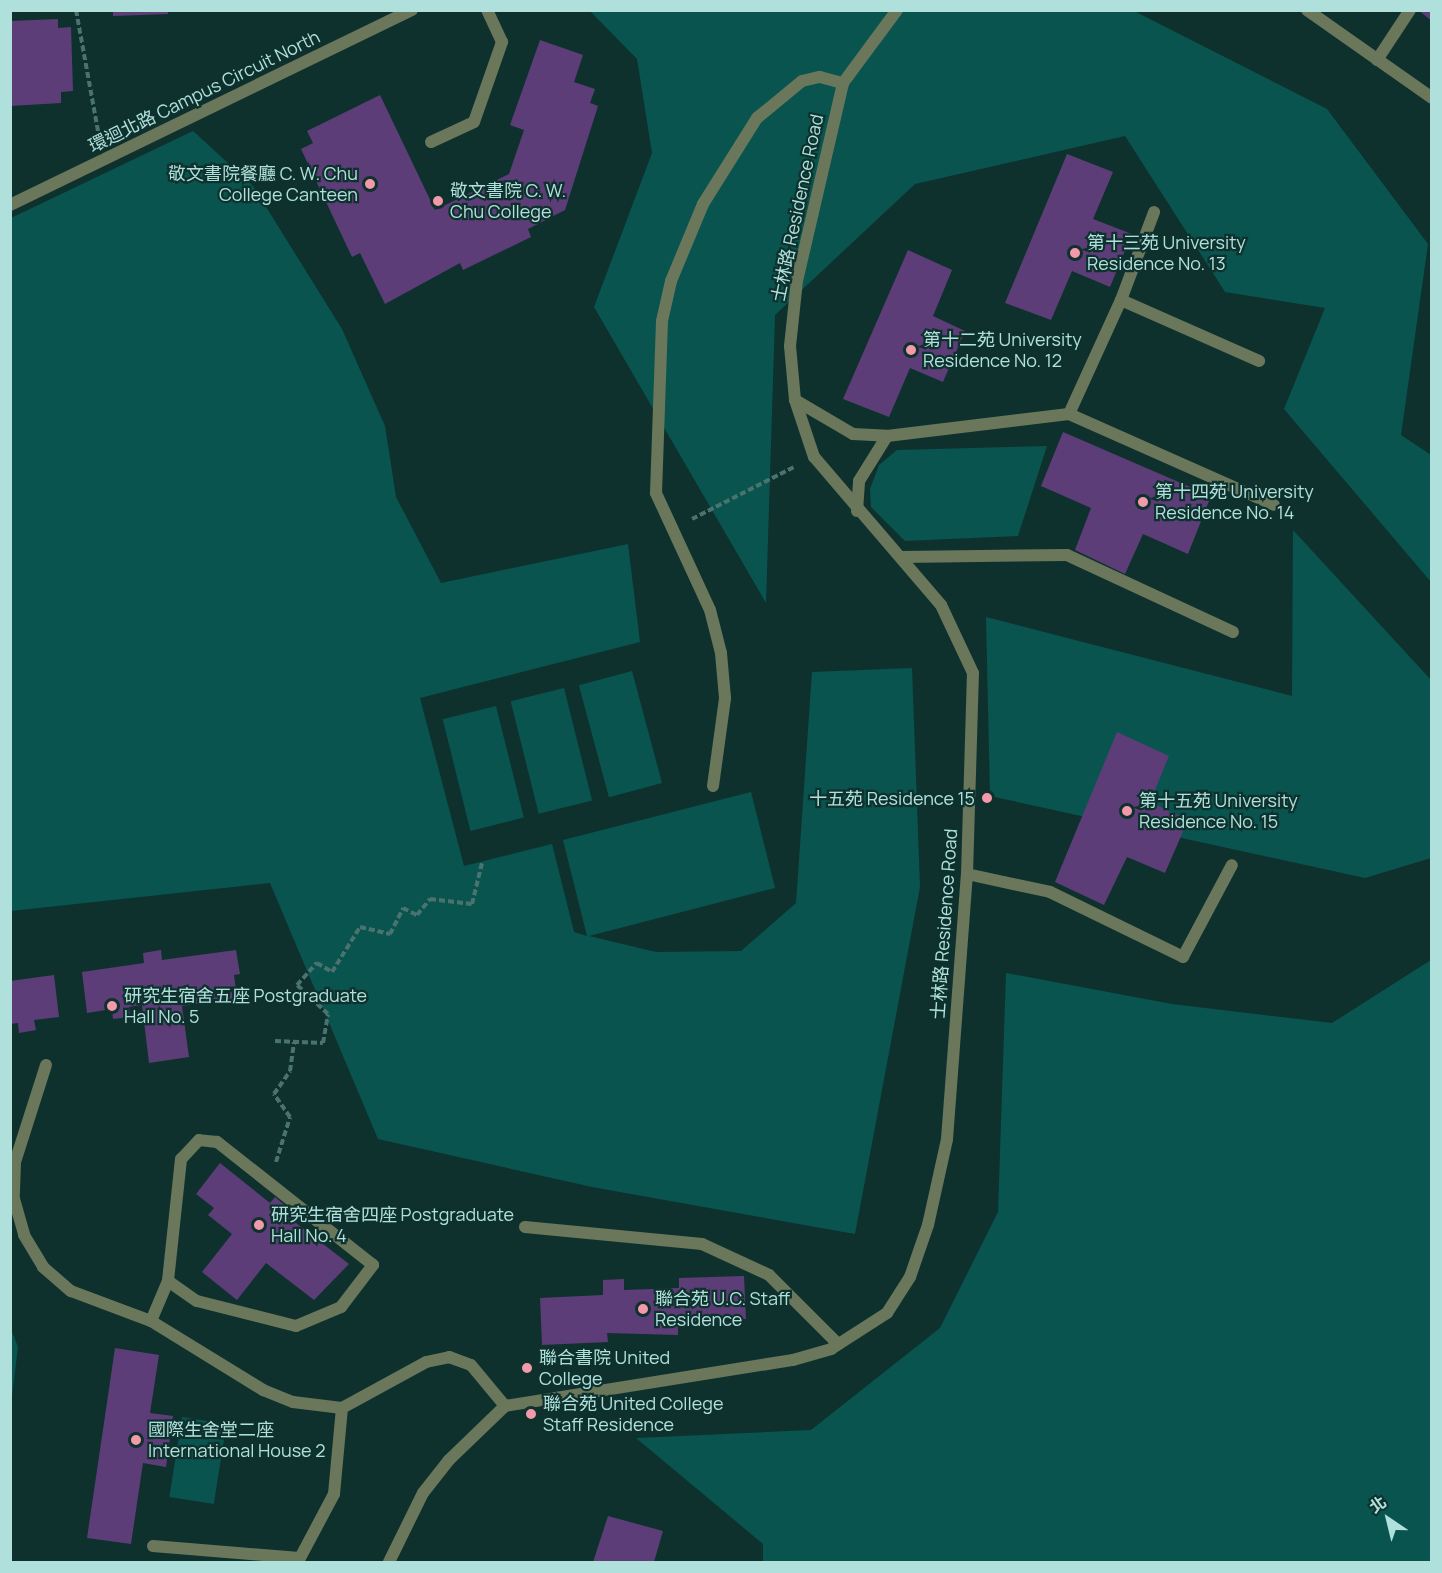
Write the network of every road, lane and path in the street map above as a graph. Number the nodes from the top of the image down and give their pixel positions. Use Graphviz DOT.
graph roads {
  1 [pos="76,10"];
  2 [pos="412,10"];
  3 [pos="487,10"];
  4 [pos="897,10"];
  5 [pos="1306,10"];
  6 [pos="1410,10"];
  7 [pos="1377,60"];
  8 [pos="843,83"];
  9 [pos="1431,98"];
  10 [pos="431,142"];
  11 [pos="105,159"];
  12 [pos="10,205"];
  13 [pos="1154,212"];
  14 [pos="1122,300"];
  15 [pos="1259,361"];
  16 [pos="795,400"];
  17 [pos="1069,414"];
  18 [pos="887,436"];
  19 [pos="814,457"];
  20 [pos="1274,505"];
  21 [pos="856,511"];
  22 [pos="670,531"];
  23 [pos="901,557"];
  24 [pos="1233,632"];
  25 [pos="714,786"];
  26 [pos="482,863"];
  27 [pos="1232,865"];
  28 [pos="967,874"];
  29 [pos="275,1041"];
  30 [pos="294,1042"];
  31 [pos="46,1065"];
  32 [pos="265,1180"];
  33 [pos="525,1227"];
  34 [pos="168,1281"];
  35 [pos="151,1321"];
  36 [pos="838,1344"];
  37 [pos="505,1406"];
  38 [pos="342,1408"];
  39 [pos="153,1546"];
  40 [pos="389,1563"];
  1 -- 11 [label="path"];
  2 -- 11 [label="street, 環迴北路 Campus Circuit North"];
  3 -- 10 [label="street"];
  4 -- 8 [label="street, 士林路 Residence Road"];
  5 -- 7 [label="street"];
  6 -- 7 [label="street"];
  7 -- 9 [label="street"];
  8 -- 16 [label="street, 士林路 Residence Road"];
  8 -- 22 [label="street"];
  11 -- 12 [label="street, 環迴北路 Campus Circuit North"];
  13 -- 14 [label="street"];
  14 -- 15 [label="street"];
  14 -- 17 [label="street"];
  16 -- 18 [label="street"];
  16 -- 19 [label="street, 士林路 Residence Road"];
  17 -- 18 [label="street"];
  17 -- 20 [label="street"];
  18 -- 21 [label="street"];
  19 -- 21 [label="street, 士林路 Residence Road"];
  19 -- 22 [label="path"];
  21 -- 23 [label="street, 士林路 Residence Road"];
  22 -- 25 [label="street"];
  23 -- 24 [label="street"];
  23 -- 28 [label="street, 士林路 Residence Road"];
  26 -- 30 [label="path"];
  27 -- 28 [label="street"];
  28 -- 36 [label="street, 士林路 Residence Road"];
  29 -- 30 [label="path"];
  30 -- 32 [label="path"];
  31 -- 35 [label="street"];
  32 -- 34 [label="street"];
  32 -- 34 [label="street"];
  33 -- 36 [label="street"];
  34 -- 35 [label="street"];
  35 -- 38 [label="street"];
  36 -- 37 [label="street, 士林路 Residence Road"];
  37 -- 38 [label="street"];
  37 -- 40 [label="street"];
  38 -- 39 [label="street"];
}
